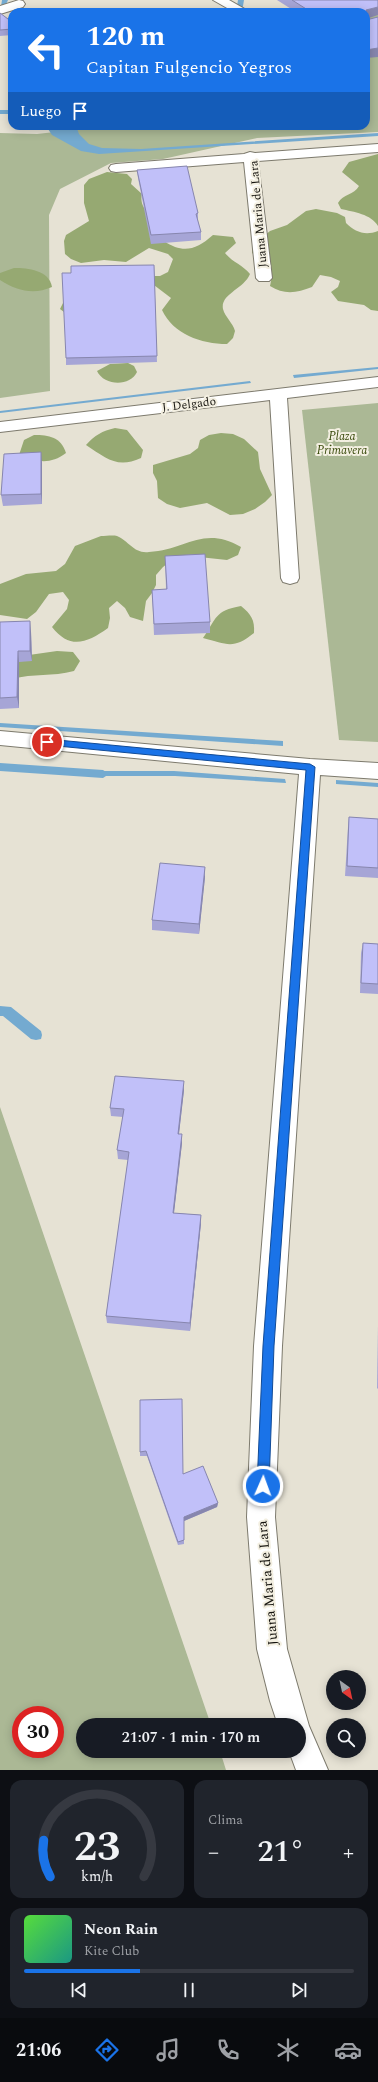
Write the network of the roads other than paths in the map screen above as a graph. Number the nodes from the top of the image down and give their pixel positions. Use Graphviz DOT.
graph roads {
  1 [pos="219,0"];
  2 [pos="19,5"];
  3 [pos="236,8"];
  4 [pos="0,10"];
  5 [pos="378,148"];
  6 [pos="250,156"];
  7 [pos="116,168"];
  8 [pos="264,278"];
  9 [pos="378,382"];
  10 [pos="278,393"];
  11 [pos="0,427"];
  12 [pos="290,578"];
  13 [pos="0,738"];
  14 [pos="310,767"];
  15 [pos="378,771"];
  16 [pos="291,1718"];
  17 [pos="306,1755"];
  18 [pos="312,1770"];
  1 -- 3 [label="street"];
  2 -- 4 [label="street"];
  5 -- 6 [label="street, Juana Maria de Lara"];
  6 -- 7 [label="street"];
  6 -- 8 [label="street, Juana Maria de Lara"];
  9 -- 10 [label="street, J. Delgado"];
  10 -- 11 [label="street, J. Delgado"];
  10 -- 12 [label="street"];
  13 -- 14 [label="street"];
  14 -- 15 [label="street"];
  14 -- 16 [label="street, Juana Maria de Lara"];
  17 -- 18 [label="street"];
}
